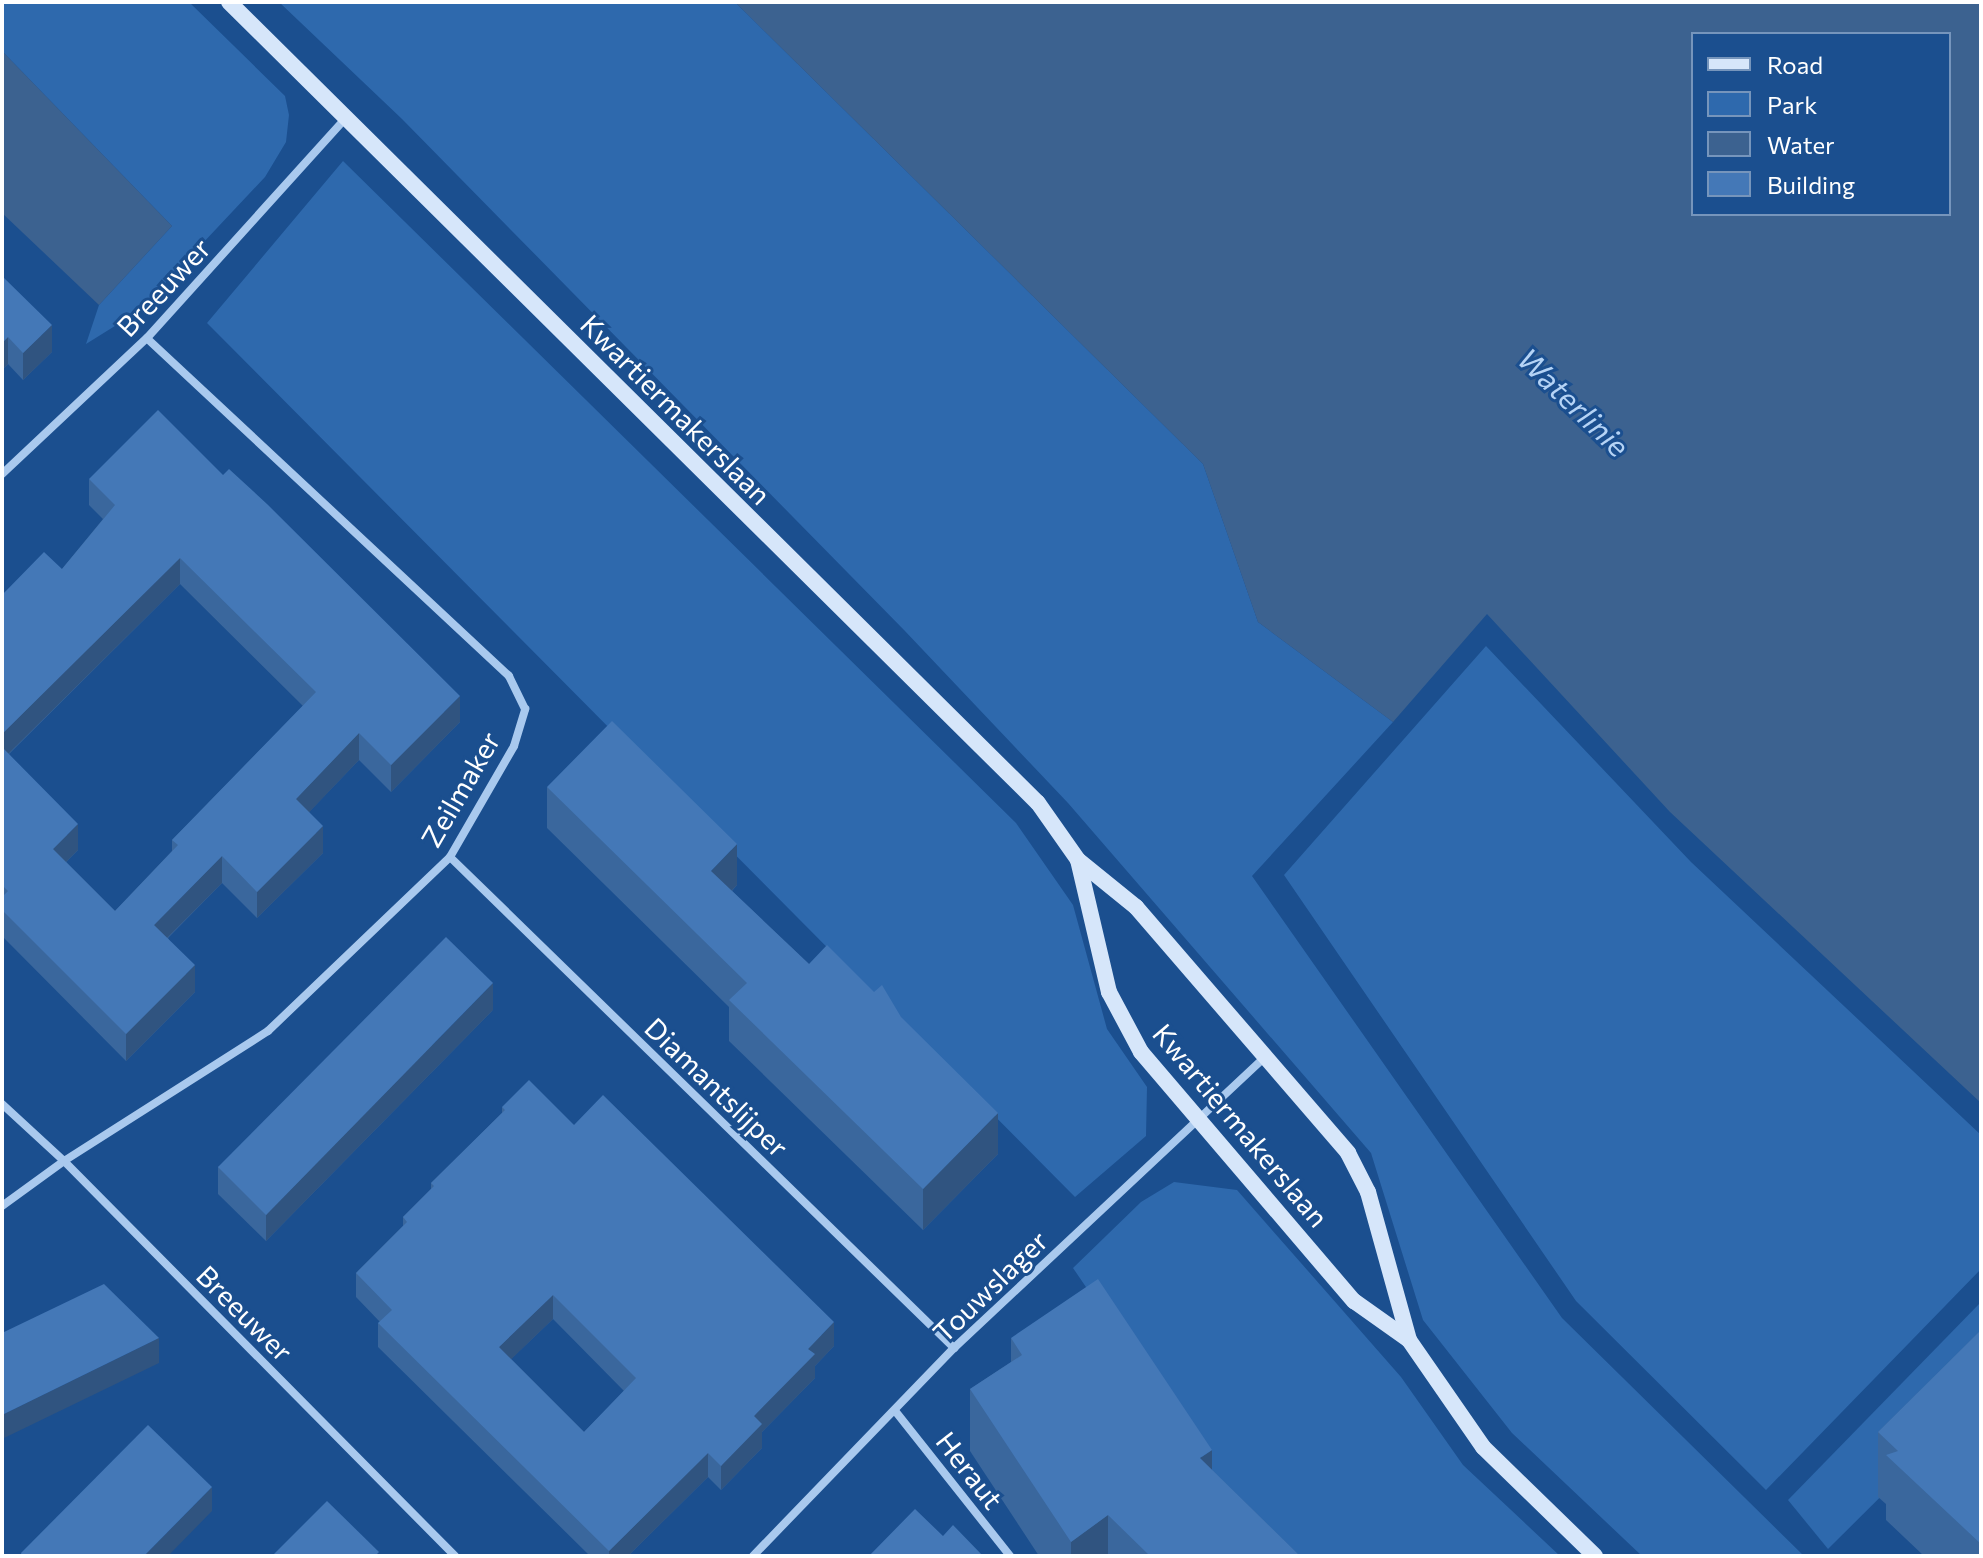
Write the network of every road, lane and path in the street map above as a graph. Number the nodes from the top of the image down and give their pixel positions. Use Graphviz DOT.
graph roads {
  1 [pos="229,2"];
  2 [pos="345,119"];
  3 [pos="147,338"];
  4 [pos="2,474"];
  5 [pos="450,857"];
  6 [pos="1078,860"];
  7 [pos="1265,1056"];
  8 [pos="2,1104"];
  9 [pos="1198,1120"];
  10 [pos="64,1161"];
  11 [pos="2,1206"];
  12 [pos="1409,1340"];
  13 [pos="954,1348"];
  14 [pos="896,1412"];
  15 [pos="455,1556"];
  16 [pos="753,1556"];
  17 [pos="1010,1556"];
  18 [pos="1595,1556"];
  1 -- 2 [label="main road, Kwartiermakerslaan"];
  2 -- 3 [label="street, Breeuwer"];
  2 -- 6 [label="main road, Kwartiermakerslaan"];
  3 -- 4 [label="street, Breeuwer"];
  3 -- 5 [label="street, Zeilmaker"];
  5 -- 10 [label="street, Zeilmaker"];
  5 -- 13 [label="street, Diamantslijper"];
  6 -- 7 [label="main road, Kwartiermakerslaan"];
  6 -- 9 [label="main road, Kwartiermakerslaan"];
  7 -- 9 [label="street, Touwslager"];
  7 -- 12 [label="main road, Kwartiermakerslaan"];
  8 -- 10 [label="street, Breeuwer"];
  9 -- 12 [label="main road, Kwartiermakerslaan"];
  9 -- 13 [label="street, Touwslager"];
  10 -- 11 [label="street, Zeilmaker"];
  10 -- 15 [label="street, Breeuwer"];
  12 -- 18 [label="main road, Kwartiermakerslaan"];
  13 -- 14 [label="street, Touwslager"];
  14 -- 16 [label="street, Touwslager"];
  14 -- 17 [label="street, Heraut"];
}
